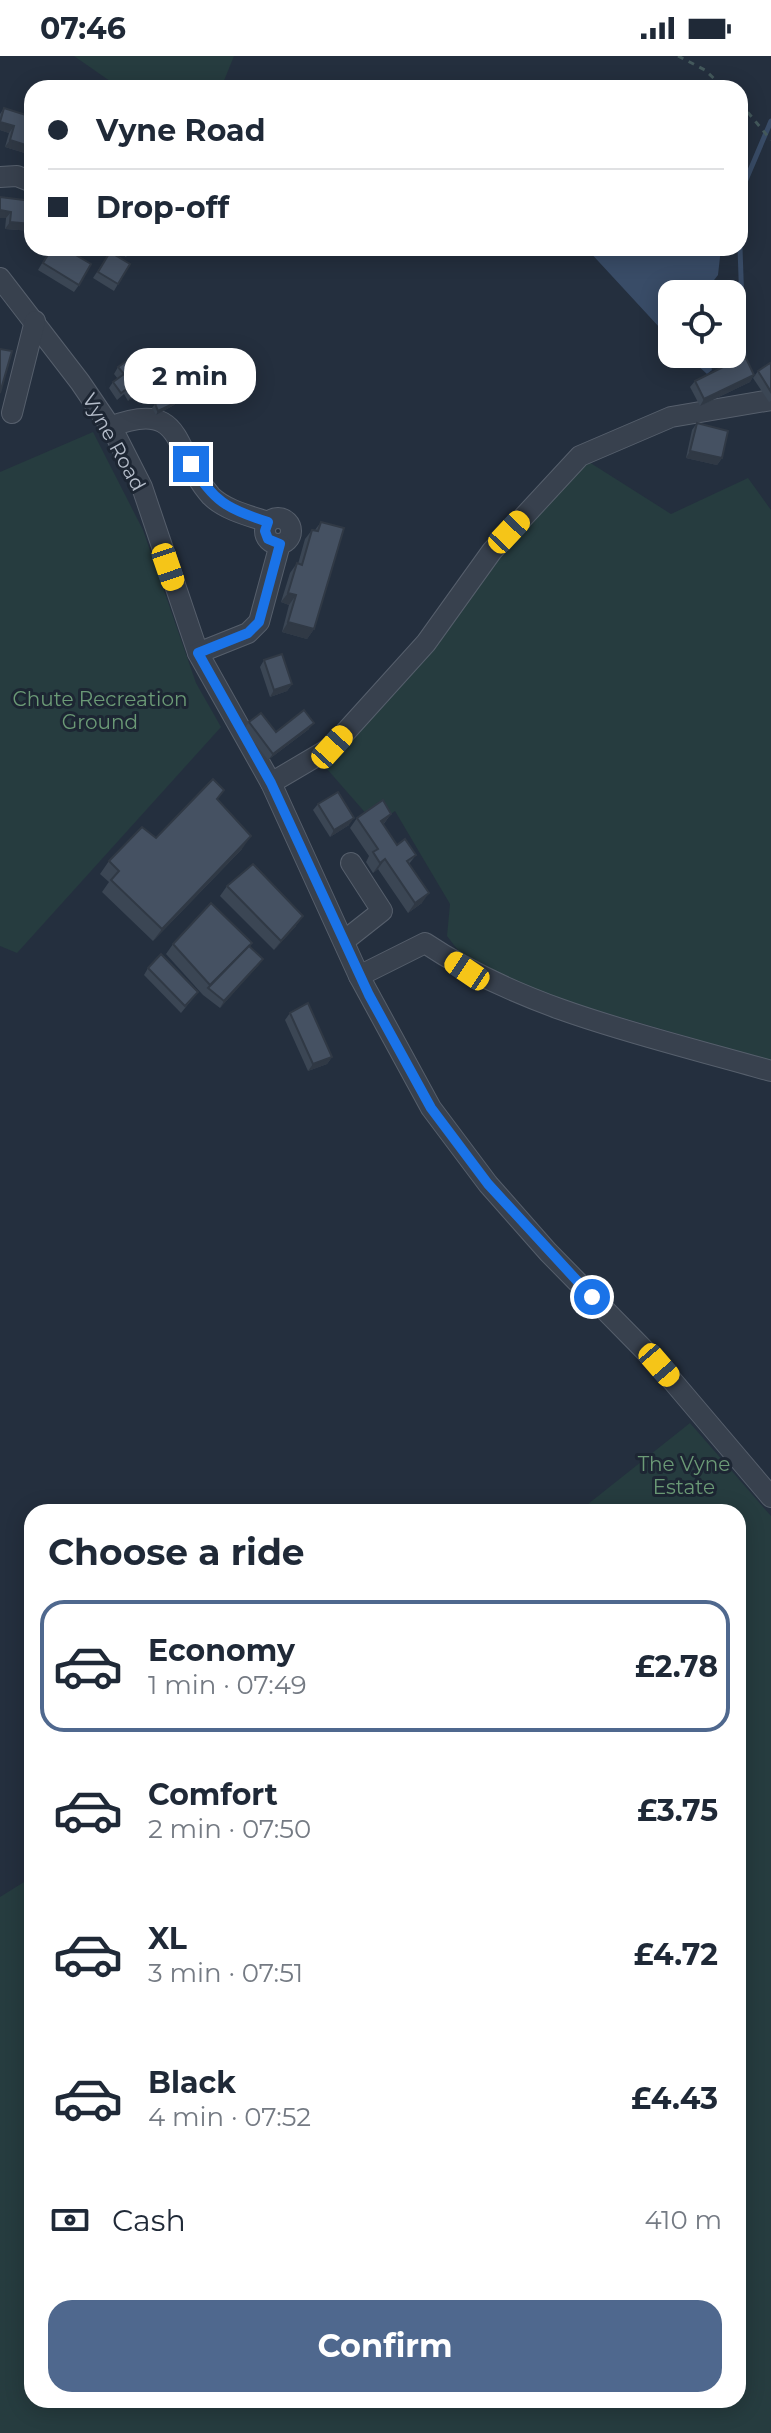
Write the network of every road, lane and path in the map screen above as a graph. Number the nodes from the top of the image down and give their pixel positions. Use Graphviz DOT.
graph roads {
  1 [pos="678,56"];
  2 [pos="714,80"];
  3 [pos="748,113"];
  4 [pos="771,140"];
  5 [pos="0,177"];
  6 [pos="24,179"];
  7 [pos="0,278"];
  8 [pos="35,321"];
  9 [pos="771,400"];
  10 [pos="12,413"];
  11 [pos="110,427"];
  12 [pos="198,653"];
  13 [pos="271,783"];
  14 [pos="351,863"];
  15 [pos="344,941"];
  16 [pos="359,976"];
  17 [pos="771,1071"];
  18 [pos="771,1497"];
  1 -- 2 [label="path"];
  3 -- 4 [label="path"];
  5 -- 6 [label="street"];
  7 -- 8 [label="street, Vyne Road"];
  8 -- 10 [label="street"];
  8 -- 11 [label="street, Vyne Road"];
  9 -- 13 [label="street"];
  11 -- 12 [label="street, Vyne Road"];
  11 -- 12 [label="street"];
  12 -- 13 [label="street, Vyne Road"];
  13 -- 15 [label="street, Vyne Road"];
  14 -- 15 [label="street"];
  15 -- 16 [label="street, Vyne Road"];
  16 -- 17 [label="street"];
  16 -- 18 [label="street, Vyne Road"];
}
